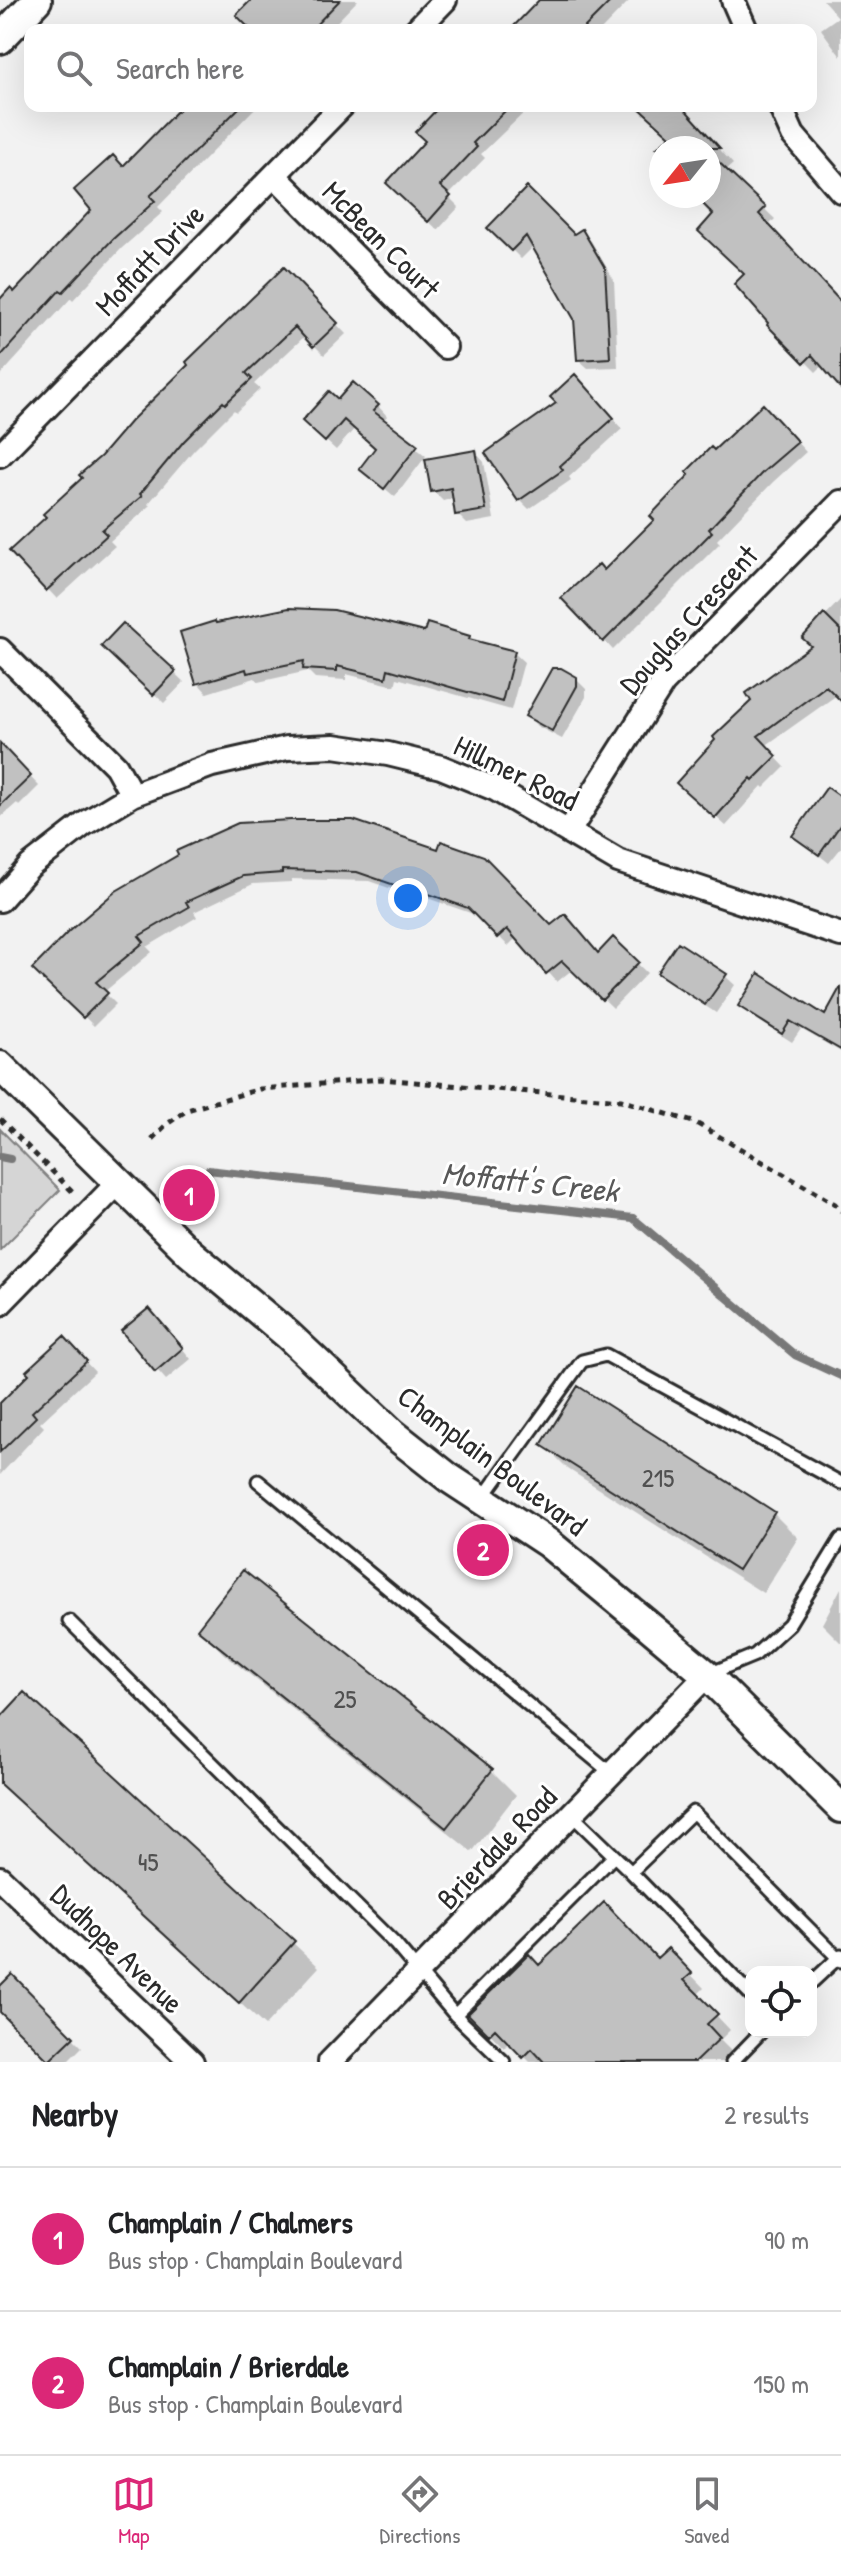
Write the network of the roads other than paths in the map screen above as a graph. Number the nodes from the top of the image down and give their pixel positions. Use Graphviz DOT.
graph roads {
  1 [pos="37,0"];
  2 [pos="445,0"];
  3 [pos="733,0"];
  4 [pos="422,24"];
  5 [pos="743,24"];
  6 [pos="0,39"];
  7 [pos="336,112"];
  8 [pos="783,112"];
  9 [pos="275,176"];
  10 [pos="841,191"];
  11 [pos="445,347"];
  12 [pos="0,455"];
  13 [pos="841,502"];
  14 [pos="0,650"];
  15 [pos="132,795"];
  16 [pos="569,831"];
  17 [pos="0,900"];
  18 [pos="841,935"];
  19 [pos="0,1066"];
  20 [pos="118,1183"];
  21 [pos="0,1304"];
  22 [pos="258,1481"];
  23 [pos="841,1483"];
  24 [pos="482,1500"];
  25 [pos="841,1539"];
  26 [pos="69,1621"];
  27 [pos="707,1675"];
  28 [pos="611,1773"];
  29 [pos="841,1808"];
  30 [pos="571,1814"];
  31 [pos="614,1856"];
  32 [pos="631,1872"];
  33 [pos="2,1883"];
  34 [pos="840,1958"];
  35 [pos="418,1972"];
  36 [pos="817,1978"];
  37 [pos="745,1989"];
  38 [pos="455,2015"];
  39 [pos="755,2038"];
  40 [pos="192,2062"];
  41 [pos="330,2062"];
  42 [pos="504,2062"];
  43 [pos="732,2062"];
  1 -- 6 [label="street"];
  2 -- 4 [label="street"];
  3 -- 5 [label="street"];
  7 -- 9 [label="street, Moffatt Drive"];
  8 -- 10 [label="street"];
  9 -- 11 [label="street, McBean Court"];
  9 -- 12 [label="street, Moffatt Drive"];
  13 -- 16 [label="street, Douglas Crescent"];
  14 -- 15 [label="street"];
  15 -- 16 [label="street, Hillmer Road"];
  15 -- 17 [label="street, Hillmer Road"];
  16 -- 18 [label="street, Hillmer Road"];
  19 -- 20 [label="street, Champlain Boulevard"];
  20 -- 21 [label="street"];
  20 -- 24 [label="street, Champlain Boulevard"];
  22 -- 28 [label="lane"];
  23 -- 24 [label="lane"];
  24 -- 27 [label="street, Champlain Boulevard"];
  25 -- 27 [label="lane"];
  26 -- 35 [label="lane"];
  27 -- 28 [label="street, Brierdale Road"];
  27 -- 29 [label="street, Champlain Boulevard"];
  28 -- 30 [label="street, Brierdale Road"];
  30 -- 31 [label="lane"];
  30 -- 35 [label="street, Brierdale Road"];
  31 -- 32 [label="lane"];
  31 -- 38 [label="lane"];
  32 -- 34 [label="lane"];
  32 -- 37 [label="lane"];
  33 -- 40 [label="street, Dudhope Avenue"];
  34 -- 36 [label="lane"];
  35 -- 38 [label="lane"];
  35 -- 41 [label="street, Brierdale Road"];
  38 -- 42 [label="lane"];
  39 -- 43 [label="lane"];
}
